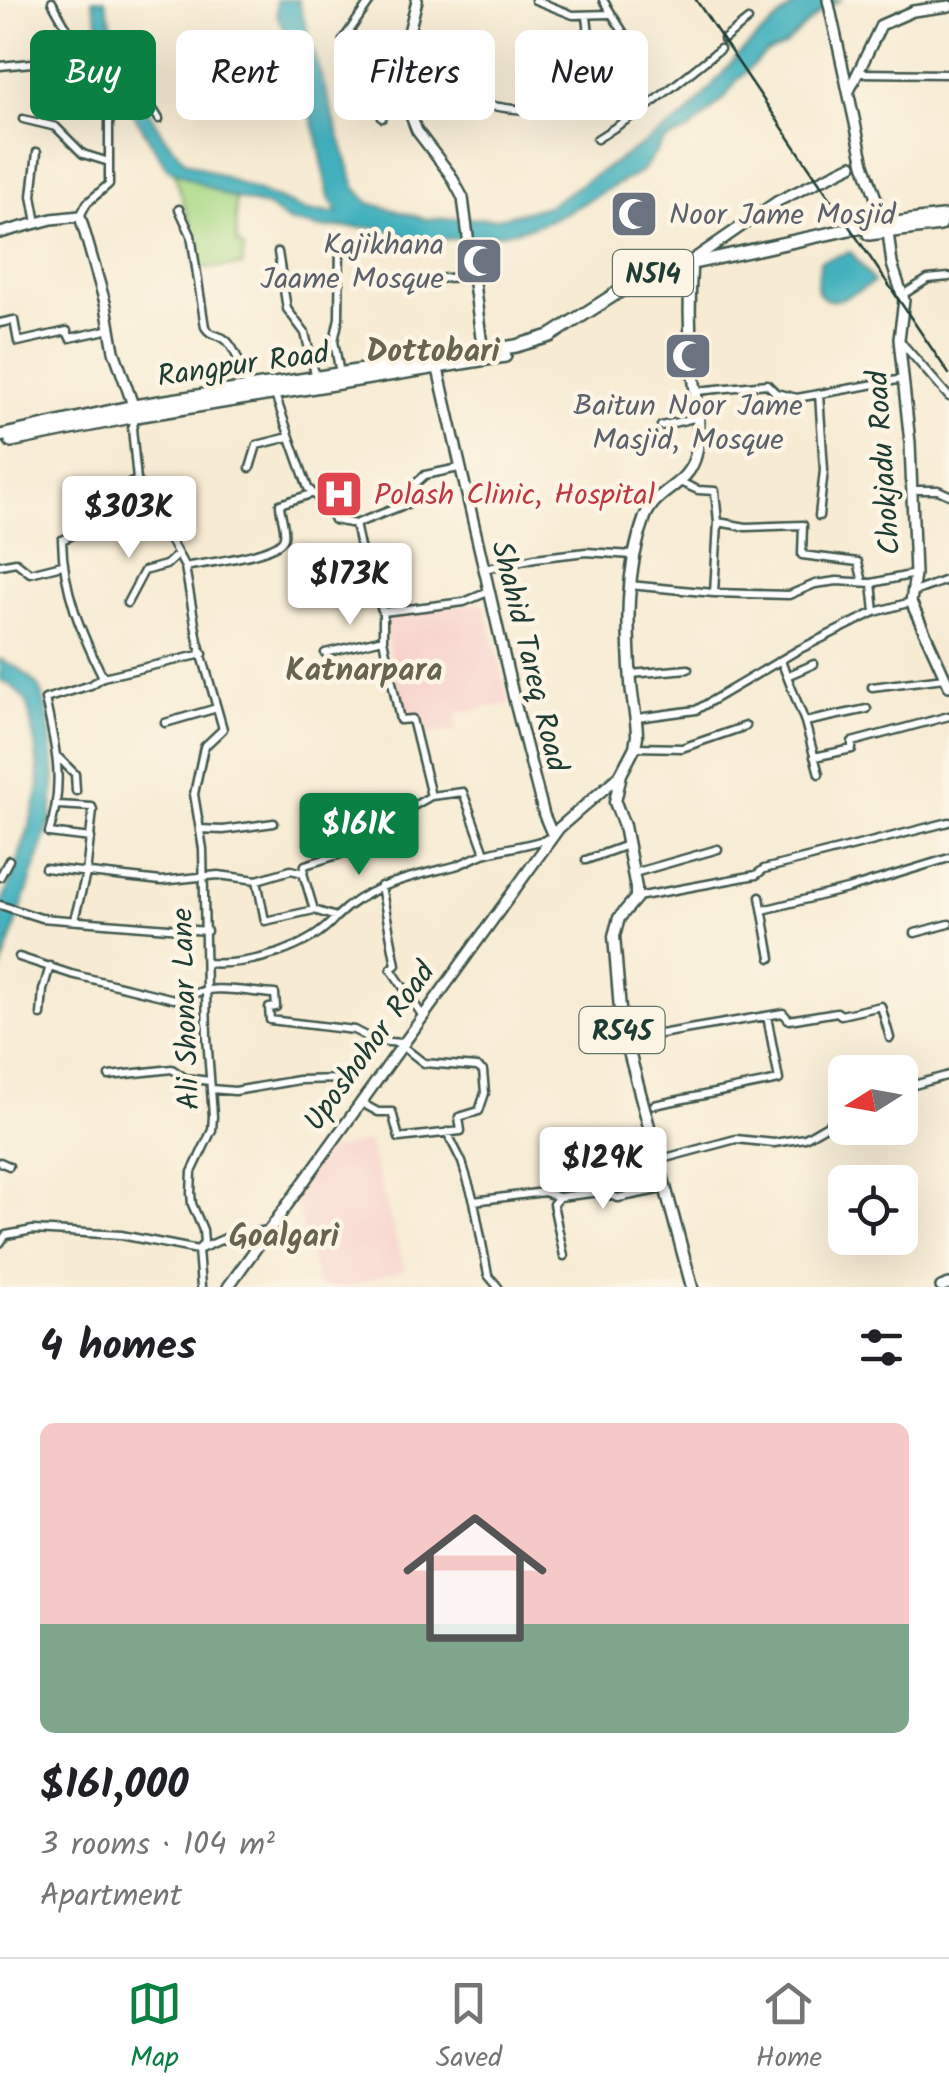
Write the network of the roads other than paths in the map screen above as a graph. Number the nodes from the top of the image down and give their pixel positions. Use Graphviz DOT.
graph roads {
  1 [pos="371,0"];
  2 [pos="417,0"];
  3 [pos="536,0"];
  4 [pos="603,0"];
  5 [pos="828,0"];
  6 [pos="52,2"];
  7 [pos="949,6"];
  8 [pos="610,14"];
  9 [pos="587,17"];
  10 [pos="748,20"];
  11 [pos="68,30"];
  12 [pos="350,30"];
  13 [pos="410,30"];
  14 [pos="589,30"];
  15 [pos="621,30"];
  16 [pos="724,38"];
  17 [pos="720,49"];
  18 [pos="30,63"];
  19 [pos="0,66"];
  20 [pos="858,73"];
  21 [pos="930,74"];
  22 [pos="947,78"];
  23 [pos="849,91"];
  24 [pos="156,114"];
  25 [pos="23,119"];
  26 [pos="159,119"];
  27 [pos="112,120"];
  28 [pos="413,120"];
  29 [pos="597,139"];
  30 [pos="860,145"];
  31 [pos="37,152"];
  32 [pos="109,162"];
  33 [pos="852,165"];
  34 [pos="866,170"];
  35 [pos="180,209"];
  36 [pos="80,216"];
  37 [pos="949,216"];
  38 [pos="37,223"];
  39 [pos="949,224"];
  40 [pos="886,228"];
  41 [pos="0,232"];
  42 [pos="340,241"];
  43 [pos="278,252"];
  44 [pos="690,266"];
  45 [pos="472,276"];
  46 [pos="949,277"];
  47 [pos="436,278"];
  48 [pos="904,294"];
  49 [pos="0,323"];
  50 [pos="111,330"];
  51 [pos="899,339"];
  52 [pos="484,357"];
  53 [pos="437,365"];
  54 [pos="340,376"];
  55 [pos="316,380"];
  56 [pos="903,380"];
  57 [pos="250,388"];
  58 [pos="696,391"];
  59 [pos="275,394"];
  60 [pos="819,394"];
  61 [pos="949,397"];
  62 [pos="135,411"];
  63 [pos="698,417"];
  64 [pos="662,426"];
  65 [pos="289,437"];
  66 [pos="0,440"];
  67 [pos="250,468"];
  68 [pos="459,468"];
  69 [pos="137,480"];
  70 [pos="682,482"];
  71 [pos="912,490"];
  72 [pos="311,494"];
  73 [pos="949,495"];
  74 [pos="606,496"];
  75 [pos="658,496"];
  76 [pos="819,516"];
  77 [pos="718,522"];
  78 [pos="355,524"];
  79 [pos="176,555"];
  80 [pos="633,555"];
  81 [pos="0,565"];
  82 [pos="62,565"];
  83 [pos="186,566"];
  84 [pos="404,568"];
  85 [pos="484,570"];
  86 [pos="366,574"];
  87 [pos="915,574"];
  88 [pos="948,581"];
  89 [pos="868,582"];
  90 [pos="629,584"];
  91 [pos="488,592"];
  92 [pos="714,593"];
  93 [pos="913,597"];
  94 [pos="127,603"];
  95 [pos="382,612"];
  96 [pos="875,612"];
  97 [pos="382,640"];
  98 [pos="326,653"];
  99 [pos="203,654"];
  100 [pos="949,656"];
  101 [pos="936,657"];
  102 [pos="781,661"];
  103 [pos="814,664"];
  104 [pos="688,669"];
  105 [pos="631,674"];
  106 [pos="789,675"];
  107 [pos="103,677"];
  108 [pos="947,682"];
  109 [pos="872,687"];
  110 [pos="218,708"];
  111 [pos="867,709"];
  112 [pos="949,716"];
  113 [pos="636,718"];
  114 [pos="166,722"];
  115 [pos="805,722"];
  116 [pos="746,726"];
  117 [pos="635,747"];
  118 [pos="58,757"];
  119 [pos="814,757"];
  120 [pos="621,774"];
  121 [pos="819,774"];
  122 [pos="76,791"];
  123 [pos="600,792"];
  124 [pos="431,796"];
  125 [pos="615,802"];
  126 [pos="58,804"];
  127 [pos="949,822"];
  128 [pos="274,824"];
  129 [pos="200,828"];
  130 [pos="553,836"];
  131 [pos="90,838"];
  132 [pos="628,845"];
  133 [pos="718,849"];
  134 [pos="485,853"];
  135 [pos="949,858"];
  136 [pos="8,860"];
  137 [pos="586,860"];
  138 [pos="45,868"];
  139 [pos="634,873"];
  140 [pos="86,874"];
  141 [pos="303,874"];
  142 [pos="0,878"];
  143 [pos="203,878"];
  144 [pos="257,880"];
  145 [pos="381,886"];
  146 [pos="760,897"];
  147 [pos="636,898"];
  148 [pos="0,905"];
  149 [pos="314,910"];
  150 [pos="763,910"];
  151 [pos="336,917"];
  152 [pos="74,920"];
  153 [pos="949,924"];
  154 [pos="206,931"];
  155 [pos="914,932"];
  156 [pos="20,957"];
  157 [pos="771,958"];
  158 [pos="206,963"];
  159 [pos="50,966"];
  160 [pos="207,990"];
  161 [pos="41,1014"];
  162 [pos="422,1016"];
  163 [pos="768,1016"];
  164 [pos="890,1038"];
  165 [pos="624,1041"];
  166 [pos="403,1045"];
  167 [pos="949,1074"];
  168 [pos="109,1076"];
  169 [pos="344,1079"];
  170 [pos="918,1083"];
  171 [pos="210,1085"];
  172 [pos="359,1102"];
  173 [pos="654,1105"];
  174 [pos="828,1125"];
  175 [pos="447,1132"];
  176 [pos="658,1160"];
  177 [pos="0,1162"];
  178 [pos="10,1166"];
  179 [pos="667,1188"];
  180 [pos="560,1196"];
  181 [pos="474,1201"];
  182 [pos="268,1230"];
  183 [pos="3,1233"];
  184 [pos="0,1243"];
  185 [pos="198,1250"];
  186 [pos="564,1256"];
  187 [pos="949,1284"];
  188 [pos="201,1287"];
  189 [pos="228,1287"];
  190 [pos="498,1287"];
  191 [pos="692,1287"];
  192 [pos="941,1287"];
  1 -- 12 [label="street"];
  2 -- 13 [label="street"];
  3 -- 9 [label="street"];
  4 -- 8 [label="street"];
  5 -- 23 [label="street, Chokjadu Road"];
  6 -- 11 [label="street"];
  7 -- 20 [label="street"];
  8 -- 9 [label="street"];
  8 -- 15 [label="street"];
  9 -- 14 [label="street"];
  10 -- 16 [label="street"];
  17 -- 29 [label="street"];
  18 -- 19 [label="street"];
  20 -- 21 [label="street"];
  20 -- 23 [label="street"];
  21 -- 22 [label="street"];
  21 -- 22 [label="street"];
  23 -- 30 [label="street, Chokjadu Road"];
  24 -- 26 [label="street"];
  25 -- 32 [label="street"];
  27 -- 32 [label="street"];
  28 -- 45 [label="street"];
  30 -- 33 [label="street"];
  30 -- 34 [label="street, Chokjadu Road"];
  31 -- 38 [label="street"];
  32 -- 36 [label="street"];
  33 -- 34 [label="street"];
  33 -- 44 [label="street"];
  34 -- 40 [label="street, Chokjadu Road"];
  35 -- 57 [label="street"];
  36 -- 38 [label="street"];
  36 -- 50 [label="street"];
  37 -- 40 [label="highway, Rangpur Road / N514"];
  38 -- 41 [label="street"];
  39 -- 40 [label="highway, Rangpur Road"];
  40 -- 44 [label="highway, Rangpur Road / N514"];
  40 -- 48 [label="street, Chokjadu Road"];
  42 -- 54 [label="street"];
  43 -- 55 [label="street"];
  44 -- 52 [label="highway, Rangpur Road / N514"];
  44 -- 58 [label="main road"];
  45 -- 47 [label="street"];
  45 -- 52 [label="street"];
  46 -- 48 [label="street"];
  48 -- 51 [label="street, Chokjadu Road"];
  49 -- 50 [label="street"];
  50 -- 62 [label="street"];
  51 -- 56 [label="street, Chokjadu Road"];
  51 -- 61 [label="street"];
  52 -- 53 [label="highway, Rangpur Road / N514"];
  53 -- 54 [label="highway, Rangpur Road / N514"];
  53 -- 59 [label="highway, Rangpur Road / N514"];
  53 -- 68 [label="street, Shahid Tareq Road"];
  54 -- 55 [label="highway, Rangpur Road / N514"];
  55 -- 57 [label="highway, Rangpur Road / N514"];
  56 -- 60 [label="street"];
  56 -- 71 [label="street, Chokjadu Road"];
  57 -- 62 [label="highway, Rangpur Road / N514"];
  58 -- 60 [label="street"];
  58 -- 63 [label="main road"];
  59 -- 62 [label="highway, Rangpur Road / N514"];
  59 -- 65 [label="street"];
  60 -- 76 [label="street"];
  62 -- 66 [label="highway, Rangpur Road / N514"];
  62 -- 69 [label="street"];
  63 -- 64 [label="street"];
  63 -- 70 [label="main road"];
  65 -- 67 [label="street"];
  65 -- 72 [label="street"];
  68 -- 78 [label="street"];
  68 -- 85 [label="street, Shahid Tareq Road"];
  69 -- 79 [label="street"];
  69 -- 82 [label="street"];
  70 -- 75 [label="main road"];
  70 -- 77 [label="street"];
  71 -- 73 [label="street"];
  71 -- 87 [label="street, Chokjadu Road"];
  72 -- 78 [label="street"];
  72 -- 83 [label="street"];
  74 -- 75 [label="street"];
  75 -- 80 [label="main road"];
  77 -- 89 [label="street"];
  77 -- 92 [label="street"];
  78 -- 86 [label="street"];
  79 -- 83 [label="street"];
  79 -- 94 [label="street"];
  80 -- 85 [label="street"];
  80 -- 90 [label="main road"];
  81 -- 82 [label="street"];
  82 -- 107 [label="street"];
  83 -- 99 [label="street"];
  84 -- 86 [label="street"];
  85 -- 91 [label="street, Shahid Tareq Road"];
  86 -- 95 [label="street"];
  87 -- 89 [label="street"];
  87 -- 93 [label="street, Chokjadu Road"];
  88 -- 93 [label="street"];
  89 -- 92 [label="street"];
  89 -- 96 [label="street"];
  90 -- 92 [label="street"];
  90 -- 105 [label="main road"];
  91 -- 95 [label="street"];
  91 -- 130 [label="street, Shahid Tareq Road"];
  93 -- 96 [label="street"];
  93 -- 101 [label="street, Chokjadu Road"];
  95 -- 97 [label="street"];
  96 -- 102 [label="street"];
  97 -- 98 [label="street"];
  97 -- 124 [label="street"];
  99 -- 107 [label="street"];
  99 -- 110 [label="street"];
  100 -- 101 [label="street"];
  101 -- 108 [label="street, Chokjadu Road"];
  102 -- 106 [label="street"];
  102 -- 113 [label="street"];
  103 -- 106 [label="street"];
  104 -- 105 [label="street"];
  105 -- 113 [label="main road"];
  106 -- 115 [label="street"];
  107 -- 118 [label="street"];
  108 -- 109 [label="street"];
  110 -- 114 [label="street"];
  110 -- 129 [label="street, Ali Shonar Lane"];
  111 -- 115 [label="street"];
  112 -- 119 [label="street"];
  113 -- 117 [label="main road"];
  115 -- 119 [label="street"];
  116 -- 117 [label="street"];
  117 -- 120 [label="main road"];
  118 -- 122 [label="street"];
  118 -- 126 [label="street"];
  119 -- 121 [label="street"];
  120 -- 123 [label="street, Uposhohor Road"];
  120 -- 125 [label="main road"];
  123 -- 125 [label="street"];
  123 -- 130 [label="street, Uposhohor Road"];
  124 -- 134 [label="street"];
  124 -- 141 [label="street"];
  125 -- 132 [label="main road"];
  126 -- 131 [label="street"];
  126 -- 131 [label="street"];
  127 -- 147 [label="street"];
  128 -- 129 [label="street"];
  129 -- 143 [label="street, Ali Shonar Lane"];
  130 -- 134 [label="street"];
  130 -- 162 [label="street, Uposhohor Road"];
  131 -- 140 [label="street"];
  132 -- 137 [label="street"];
  132 -- 139 [label="main road"];
  133 -- 139 [label="street"];
  134 -- 145 [label="street"];
  135 -- 150 [label="street"];
  136 -- 142 [label="street"];
  138 -- 140 [label="street"];
  139 -- 147 [label="main road"];
  140 -- 143 [label="street"];
  140 -- 152 [label="street"];
  141 -- 144 [label="street"];
  141 -- 149 [label="street"];
  143 -- 144 [label="street"];
  143 -- 154 [label="street, Ali Shonar Lane"];
  144 -- 149 [label="street"];
  145 -- 151 [label="street"];
  145 -- 162 [label="street"];
  146 -- 150 [label="street"];
  147 -- 165 [label="main road, R545"];
  148 -- 152 [label="street"];
  149 -- 151 [label="street"];
  150 -- 157 [label="street"];
  151 -- 158 [label="street"];
  152 -- 154 [label="street"];
  153 -- 155 [label="street"];
  154 -- 158 [label="street, Ali Shonar Lane"];
  156 -- 159 [label="street"];
  158 -- 160 [label="street, Ali Shonar Lane"];
  159 -- 160 [label="street"];
  159 -- 161 [label="street"];
  160 -- 166 [label="street"];
  160 -- 171 [label="street, Ali Shonar Lane"];
  162 -- 166 [label="street, Uposhohor Road"];
  163 -- 164 [label="street"];
  163 -- 165 [label="street"];
  163 -- 173 [label="street"];
  165 -- 176 [label="main road, R545"];
  166 -- 172 [label="street, Uposhohor Road"];
  166 -- 175 [label="street"];
  167 -- 170 [label="street"];
  168 -- 171 [label="street"];
  169 -- 171 [label="street"];
  171 -- 185 [label="street, Ali Shonar Lane"];
  172 -- 175 [label="street"];
  172 -- 182 [label="street, Uposhohor Road"];
  174 -- 176 [label="street"];
  175 -- 181 [label="street"];
  176 -- 179 [label="main road, R545"];
  177 -- 178 [label="street"];
  179 -- 180 [label="street"];
  179 -- 191 [label="main road, R545"];
  180 -- 181 [label="street"];
  180 -- 186 [label="street"];
  181 -- 190 [label="street"];
  182 -- 185 [label="street"];
  182 -- 189 [label="street, Uposhohor Road"];
  183 -- 184 [label="street"];
  183 -- 185 [label="street"];
  185 -- 188 [label="street, Ali Shonar Lane"];
  187 -- 192 [label="street"];
}
